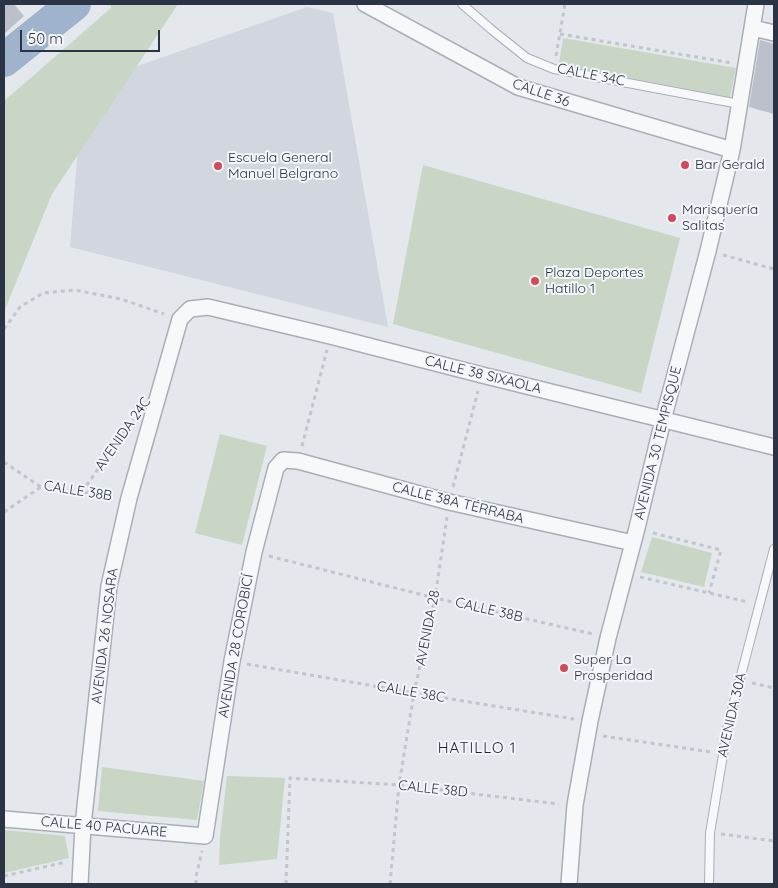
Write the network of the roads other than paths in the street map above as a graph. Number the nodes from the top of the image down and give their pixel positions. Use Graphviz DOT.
graph roads {
  1 [pos="364,4"];
  2 [pos="462,4"];
  3 [pos="756,4"];
  4 [pos="753,28"];
  5 [pos="774,33"];
  6 [pos="738,104"];
  7 [pos="732,150"];
  8 [pos="185,314"];
  9 [pos="663,420"];
  10 [pos="774,448"];
  11 [pos="291,460"];
  12 [pos="633,543"];
  13 [pos="774,549"];
  14 [pos="4,819"];
  15 [pos="83,825"];
  16 [pos="205,836"];
  17 [pos="80,884"];
  18 [pos="569,884"];
  19 [pos="709,884"];
  1 -- 7 [label="street, CALLE 36"];
  2 -- 6 [label="lane, CALLE 34C"];
  3 -- 4 [label="street, AVENIDA 30 TEMPISQUE"];
  4 -- 5 [label="street"];
  4 -- 6 [label="street, AVENIDA 30 TEMPISQUE"];
  6 -- 7 [label="street, AVENIDA 30 TEMPISQUE"];
  7 -- 9 [label="street, AVENIDA 30 TEMPISQUE"];
  8 -- 9 [label="street, CALLE 38 SIXAOLA"];
  8 -- 15 [label="street, AVENIDA 26 NOSARA"];
  9 -- 10 [label="street, CALLE 38 SIXAOLA"];
  9 -- 12 [label="street, AVENIDA 30 TEMPISQUE"];
  11 -- 12 [label="street, CALLE 38A TÉRRABA"];
  11 -- 16 [label="street, AVENIDA 28 COROBICÍ"];
  12 -- 18 [label="street, AVENIDA 30 TEMPISQUE"];
  13 -- 19 [label="lane, AVENIDA 30A"];
  14 -- 15 [label="street, CALLE 40 PACUARE"];
  15 -- 16 [label="street, CALLE 40 PACUARE"];
  15 -- 17 [label="street, AVENIDA 26 NOSARA"];
}
